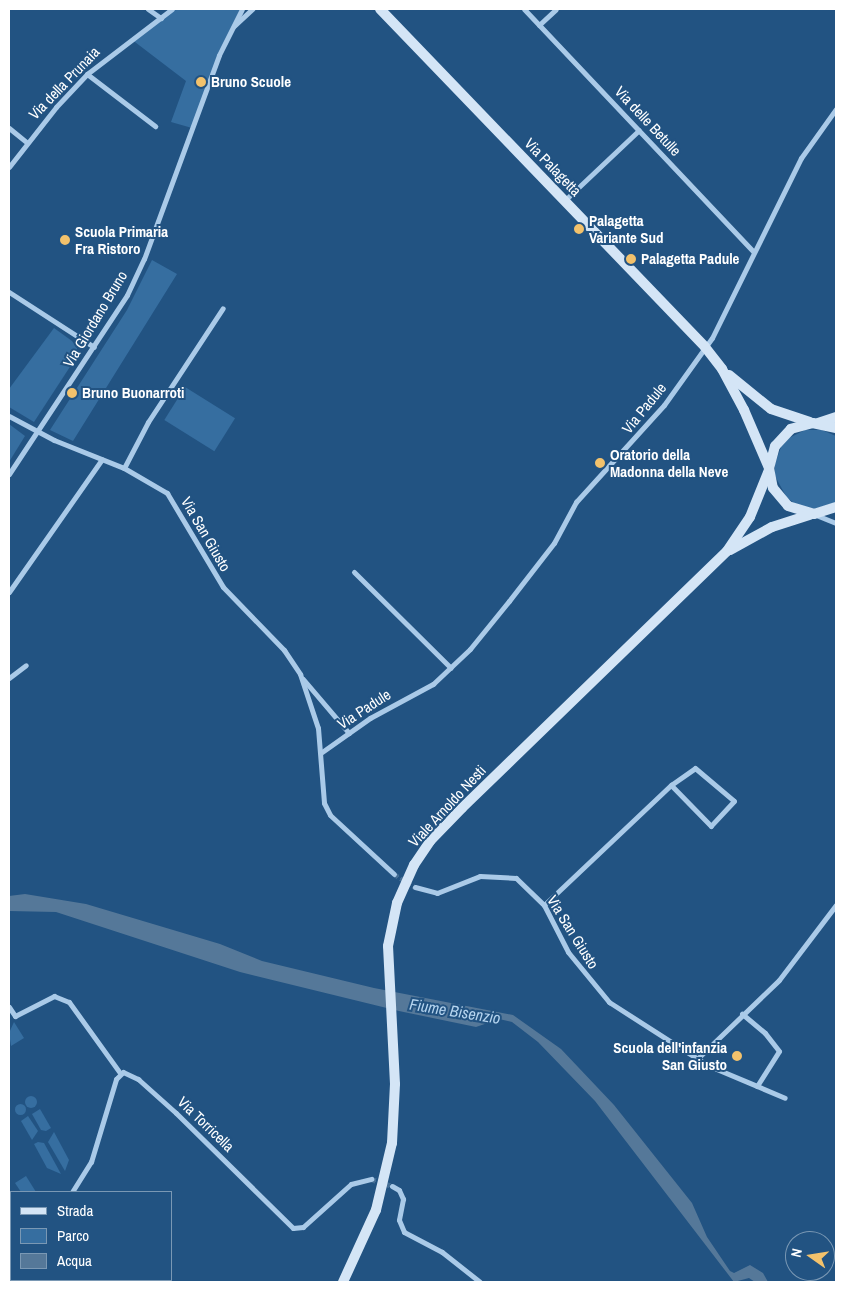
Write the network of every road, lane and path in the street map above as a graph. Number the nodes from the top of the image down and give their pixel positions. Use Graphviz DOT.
graph roads {
  1 [pos="148,9"];
  2 [pos="172,9"];
  3 [pos="242,9"];
  4 [pos="252,9"];
  5 [pos="380,9"];
  6 [pos="524,9"];
  7 [pos="556,9"];
  8 [pos="161,18"];
  9 [pos="539,25"];
  10 [pos="234,26"];
  11 [pos="87,74"];
  12 [pos="836,109"];
  13 [pos="155,126"];
  14 [pos="9,128"];
  15 [pos="639,130"];
  16 [pos="26,142"];
  17 [pos="9,167"];
  18 [pos="564,201"];
  19 [pos="753,251"];
  20 [pos="9,292"];
  21 [pos="223,308"];
  22 [pos="94,347"];
  23 [pos="706,347"];
  24 [pos="722,369"];
  25 [pos="9,416"];
  26 [pos="836,417"];
  27 [pos="816,423"];
  28 [pos="836,428"];
  29 [pos="37,432"];
  30 [pos="102,459"];
  31 [pos="124,468"];
  32 [pos="769,469"];
  33 [pos="9,474"];
  34 [pos="836,507"];
  35 [pos="814,514"];
  36 [pos="836,523"];
  37 [pos="727,551"];
  38 [pos="354,572"];
  39 [pos="9,592"];
  40 [pos="26,665"];
  41 [pos="451,668"];
  42 [pos="300,674"];
  43 [pos="9,678"];
  44 [pos="349,733"];
  45 [pos="322,752"];
  46 [pos="671,785"];
  47 [pos="394,874"];
  48 [pos="414,887"];
  49 [pos="544,905"];
  50 [pos="836,905"];
  51 [pos="9,1007"];
  52 [pos="742,1014"];
  53 [pos="698,1058"];
  54 [pos="120,1073"];
  55 [pos="758,1086"];
  56 [pos="785,1098"];
  57 [pos="371,1180"];
  58 [pos="392,1186"];
  59 [pos="73,1191"];
  60 [pos="343,1282"];
  61 [pos="480,1282"];
  1 -- 8 [label="street"];
  2 -- 8 [label="street, Via della Prunaia"];
  3 -- 10 [label="street, Via Giordano Bruno"];
  4 -- 10 [label="street, Via Giordano Bruno"];
  5 -- 18 [label="street, Via Palagetta"];
  6 -- 9 [label="street, Via delle Betulle"];
  7 -- 9 [label="street"];
  8 -- 11 [label="street, Via della Prunaia"];
  9 -- 15 [label="street, Via delle Betulle"];
  10 -- 22 [label="street, Via Giordano Bruno"];
  11 -- 13 [label="street"];
  11 -- 16 [label="street, Via della Prunaia"];
  12 -- 19 [label="street, Via Padule"];
  14 -- 16 [label="street"];
  15 -- 18 [label="street"];
  15 -- 19 [label="street, Via delle Betulle"];
  16 -- 17 [label="street, Via della Prunaia"];
  18 -- 23 [label="street, Via Palagetta"];
  19 -- 23 [label="street, Via Padule"];
  20 -- 22 [label="street"];
  21 -- 31 [label="street"];
  22 -- 29 [label="street, Via Giordano Bruno"];
  23 -- 24 [label="street, Via Palagetta"];
  23 -- 41 [label="street, Via Padule"];
  24 -- 27 [label="street, Via Palagetta"];
  24 -- 32 [label="street, Via Palagetta"];
  25 -- 29 [label="street, Via San Giusto"];
  26 -- 27 [label="street"];
  27 -- 28 [label="street, Via Palagetta"];
  27 -- 32 [label="street"];
  29 -- 30 [label="street, Via San Giusto"];
  29 -- 33 [label="street, Via Giordano Bruno"];
  30 -- 31 [label="street, Via San Giusto"];
  30 -- 39 [label="street"];
  31 -- 42 [label="street, Via San Giusto"];
  32 -- 35 [label="street, Via Palagetta"];
  32 -- 37 [label="street, Viale Arnoldo Nesti"];
  34 -- 35 [label="street"];
  35 -- 36 [label="street, Via Palagetta"];
  35 -- 37 [label="street, Viale Arnoldo Nesti"];
  37 -- 60 [label="street, Viale Arnoldo Nesti, bridge"];
  38 -- 41 [label="street"];
  40 -- 43 [label="street"];
  41 -- 44 [label="street, Via Padule"];
  42 -- 44 [label="street, Via San Giusto"];
  42 -- 45 [label="street, Via San Giusto"];
  44 -- 45 [label="street, Via Padule"];
  45 -- 47 [label="street, Via San Giusto"];
  46 -- 46 [label="street"];
  46 -- 49 [label="street"];
  48 -- 49 [label="street, Via San Giusto"];
  49 -- 53 [label="street, Via San Giusto"];
  50 -- 52 [label="street"];
  51 -- 54 [label="street"];
  52 -- 53 [label="street"];
  52 -- 55 [label="street"];
  53 -- 55 [label="street, Via San Giusto"];
  54 -- 57 [label="street, Via Torricella"];
  54 -- 59 [label="street"];
  55 -- 56 [label="street, Via San Giusto"];
  58 -- 61 [label="street"];
}
